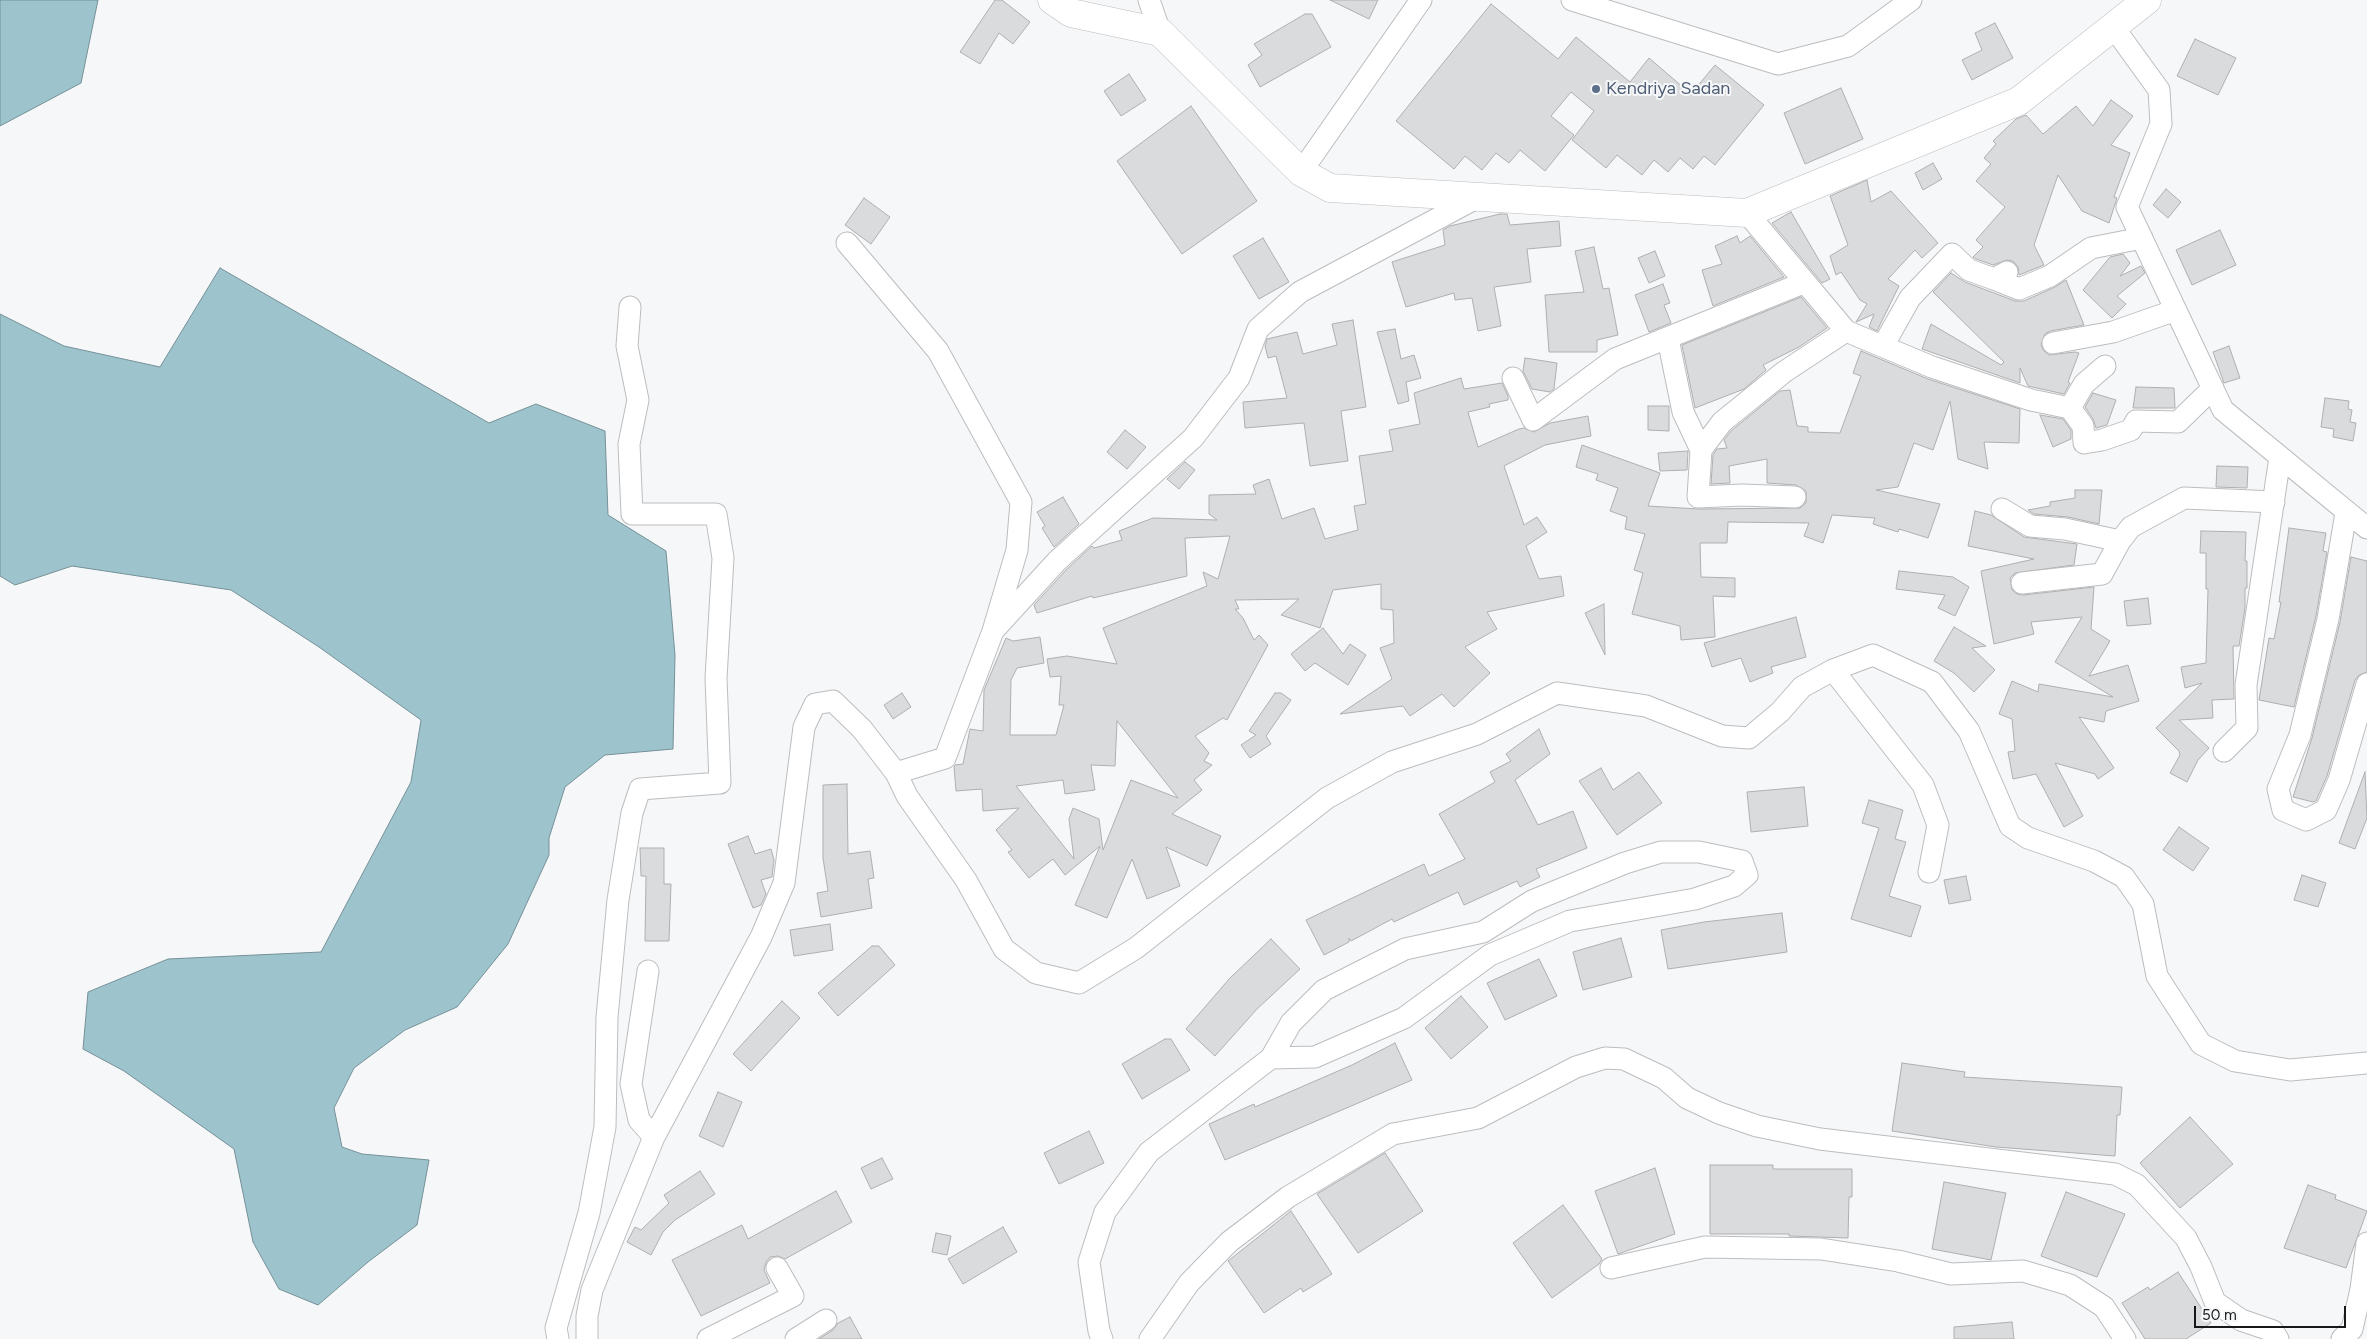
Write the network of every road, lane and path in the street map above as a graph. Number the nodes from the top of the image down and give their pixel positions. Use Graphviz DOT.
graph roads {
  1 [pos="1052,0"];
  2 [pos="1149,0"];
  3 [pos="1421,0"];
  4 [pos="1572,0"];
  5 [pos="1912,0"];
  6 [pos="2147,0"];
  7 [pos="2114,28"];
  8 [pos="1160,32"];
  9 [pos="1301,172"];
  10 [pos="1481,196"];
  11 [pos="1747,213"];
  12 [pos="2142,238"];
  13 [pos="847,243"];
  14 [pos="1803,282"];
  15 [pos="630,307"];
  16 [pos="2176,310"];
  17 [pos="1846,331"];
  18 [pos="1668,339"];
  19 [pos="2053,343"];
  20 [pos="1883,346"];
  21 [pos="2105,366"];
  22 [pos="1514,378"];
  23 [pos="2213,388"];
  24 [pos="2070,408"];
  25 [pos="1701,450"];
  26 [pos="2280,457"];
  27 [pos="1795,497"];
  28 [pos="2274,502"];
  29 [pos="2002,509"];
  30 [pos="2346,512"];
  31 [pos="2367,528"];
  32 [pos="2120,541"];
  33 [pos="2022,583"];
  34 [pos="993,631"];
  35 [pos="1833,670"];
  36 [pos="2367,684"];
  37 [pos="2224,750"];
  38 [pos="896,773"];
  39 [pos="1929,872"];
  40 [pos="1483,932"];
  41 [pos="1490,954"];
  42 [pos="648,971"];
  43 [pos="1270,1058"];
  44 [pos="2367,1063"];
  45 [pos="654,1137"];
  46 [pos="2367,1243"];
  47 [pos="777,1268"];
  48 [pos="1611,1268"];
  49 [pos="826,1320"];
  50 [pos="558,1339"];
  51 [pos="586,1339"];
  52 [pos="708,1339"];
  53 [pos="796,1339"];
  54 [pos="1102,1339"];
  55 [pos="1150,1339"];
  56 [pos="2124,1339"];
  57 [pos="2278,1339"];
  58 [pos="2342,1339"];
  1 -- 8 [label="street"];
  2 -- 8 [label="street"];
  3 -- 9 [label="street"];
  4 -- 5 [label="street"];
  6 -- 7 [label="street"];
  7 -- 11 [label="street"];
  7 -- 12 [label="street"];
  8 -- 9 [label="street"];
  9 -- 10 [label="street"];
  10 -- 11 [label="street"];
  10 -- 34 [label="street"];
  11 -- 14 [label="street"];
  12 -- 16 [label="street"];
  12 -- 20 [label="street"];
  13 -- 34 [label="street"];
  14 -- 17 [label="street"];
  14 -- 18 [label="street"];
  15 -- 50 [label="street"];
  16 -- 19 [label="street"];
  16 -- 23 [label="street"];
  17 -- 20 [label="street"];
  17 -- 25 [label="street"];
  18 -- 22 [label="street"];
  18 -- 25 [label="street"];
  20 -- 24 [label="street"];
  21 -- 24 [label="street"];
  23 -- 24 [label="street"];
  23 -- 26 [label="street"];
  25 -- 27 [label="street"];
  26 -- 28 [label="street"];
  26 -- 30 [label="street"];
  28 -- 32 [label="street"];
  28 -- 37 [label="street"];
  29 -- 32 [label="street"];
  30 -- 31 [label="street"];
  30 -- 36 [label="street"];
  32 -- 33 [label="street"];
  34 -- 38 [label="street"];
  35 -- 38 [label="street"];
  35 -- 39 [label="street"];
  35 -- 44 [label="street"];
  38 -- 45 [label="street"];
  40 -- 41 [label="street"];
  40 -- 41 [label="street"];
  40 -- 43 [label="street"];
  41 -- 43 [label="street"];
  42 -- 45 [label="street"];
  43 -- 54 [label="street"];
  45 -- 51 [label="street"];
  46 -- 58 [label="street"];
  47 -- 52 [label="street"];
  48 -- 56 [label="street"];
  49 -- 53 [label="street"];
  55 -- 57 [label="street"];
}
